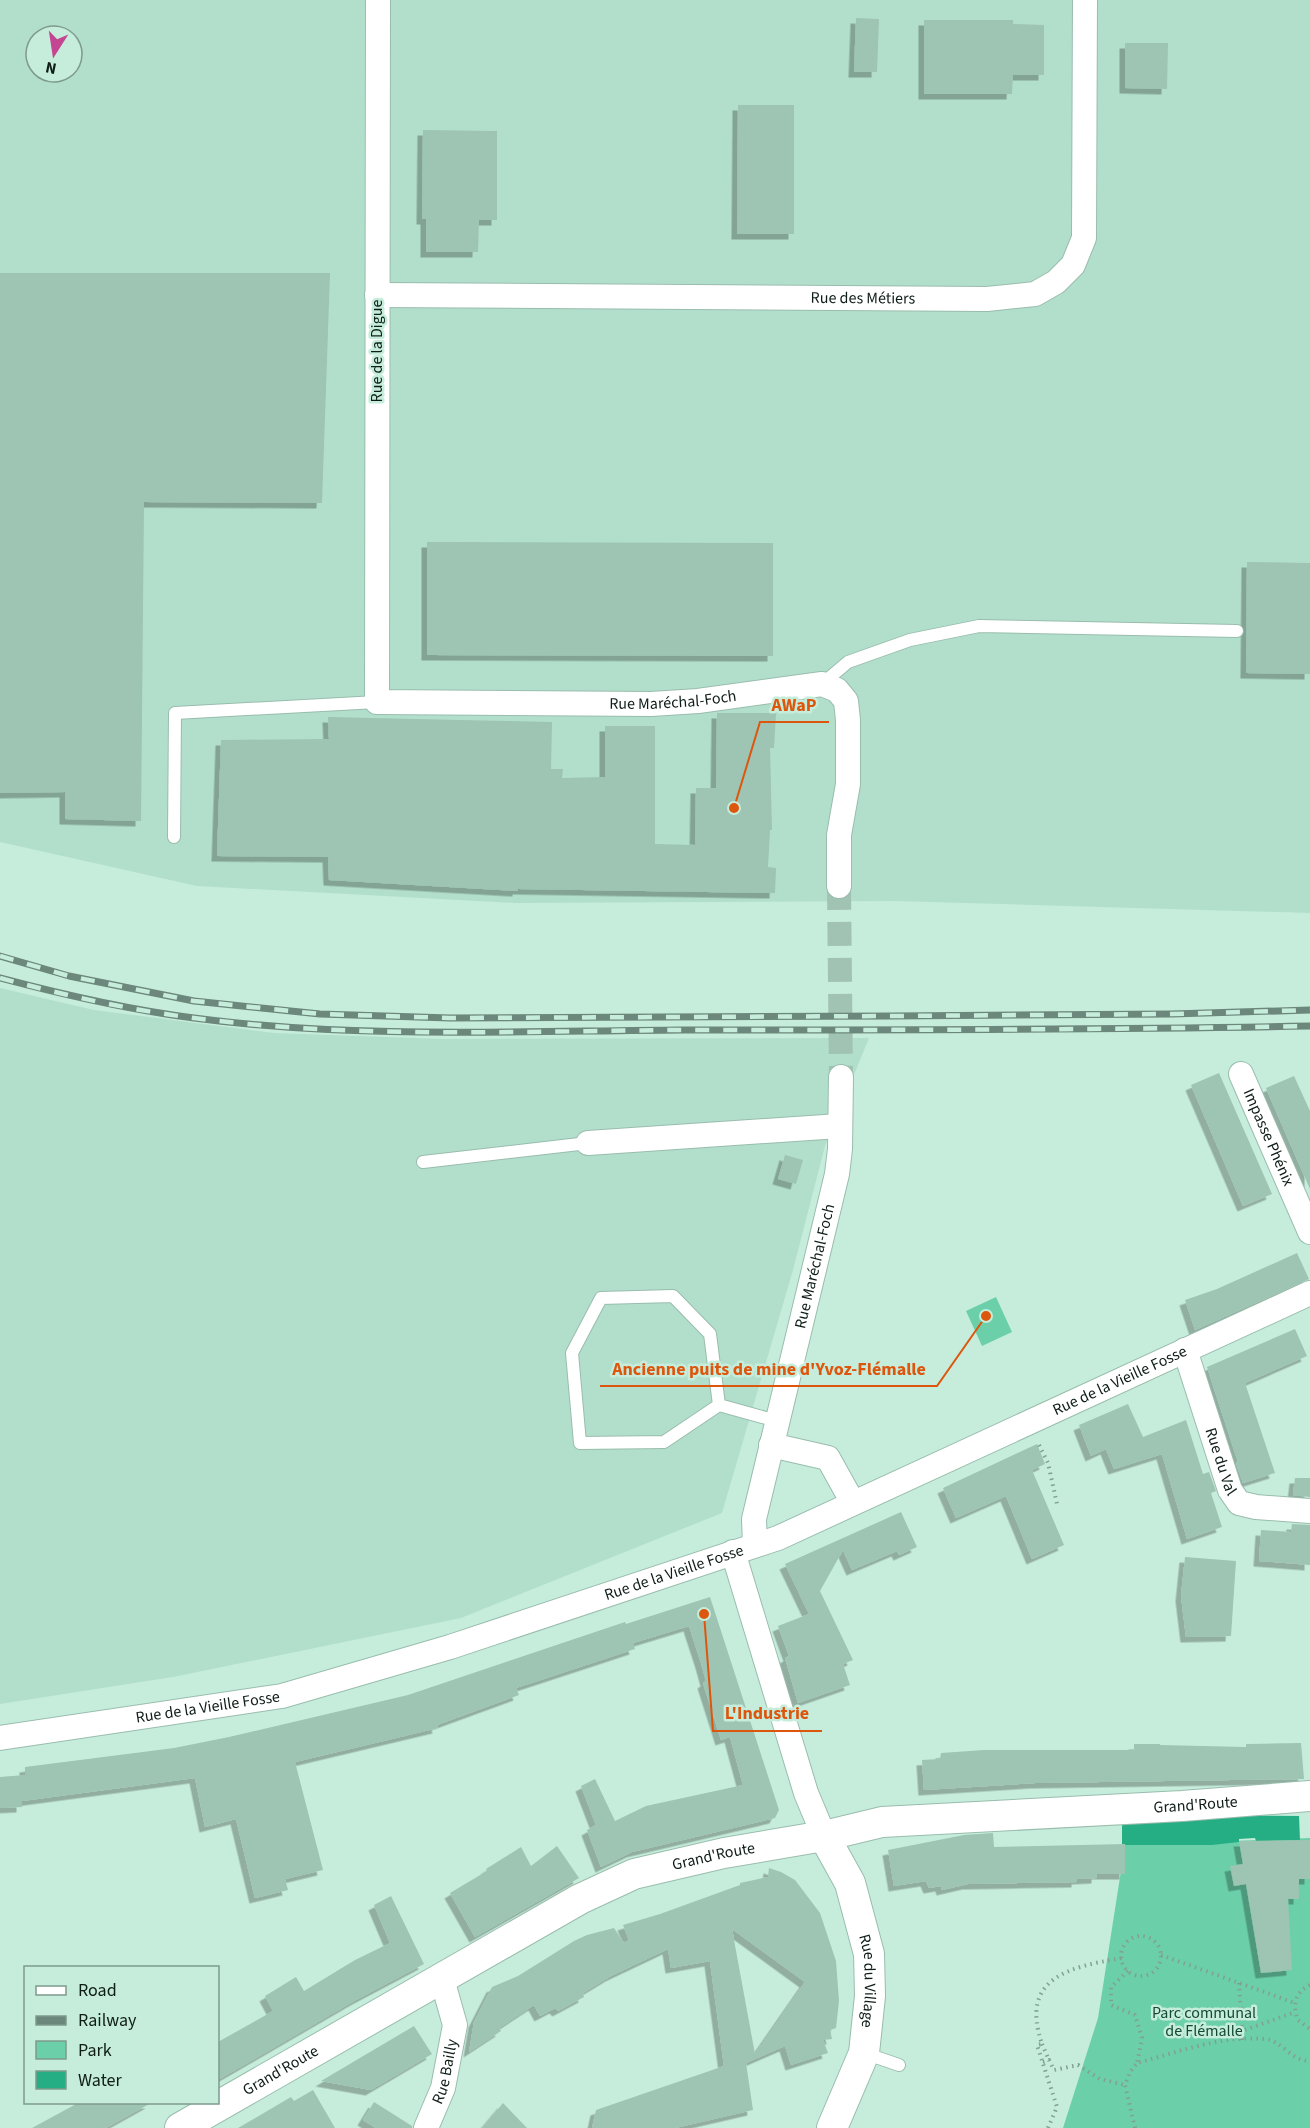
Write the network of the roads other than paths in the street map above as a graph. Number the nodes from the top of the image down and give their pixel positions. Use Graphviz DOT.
graph roads {
  1 [pos="378,0"];
  2 [pos="1085,0"];
  3 [pos="377,295"];
  4 [pos="1237,631"];
  5 [pos="822,684"];
  6 [pos="377,702"];
  7 [pos="174,837"];
  8 [pos="839,886"];
  9 [pos="1241,1074"];
  10 [pos="841,1077"];
  11 [pos="839,1126"];
  12 [pos="588,1143"];
  13 [pos="423,1162"];
  14 [pos="1310,1232"];
  15 [pos="1310,1293"];
  16 [pos="1185,1350"];
  17 [pos="719,1405"];
  18 [pos="777,1421"];
  19 [pos="771,1445"];
  20 [pos="853,1503"];
  21 [pos="1310,1511"];
  22 [pos="744,1548"];
  23 [pos="0,1738"];
  24 [pos="1310,1796"];
  25 [pos="824,1836"];
  26 [pos="442,1979"];
  27 [pos="864,2053"];
  28 [pos="899,2065"];
  29 [pos="180,2128"];
  30 [pos="426,2128"];
  31 [pos="832,2128"];
  1 -- 3 [label="street, Rue de la Digue"];
  2 -- 3 [label="street, Rue des Métiers"];
  3 -- 6 [label="street, Rue de la Digue"];
  4 -- 5 [label="lane"];
  5 -- 6 [label="street, Rue Maréchal-Foch"];
  5 -- 8 [label="street"];
  6 -- 7 [label="lane"];
  9 -- 14 [label="street, Impasse Phénix"];
  10 -- 11 [label="street, Rue Maréchal-Foch"];
  11 -- 12 [label="street"];
  11 -- 18 [label="street, Rue Maréchal-Foch"];
  12 -- 13 [label="lane"];
  15 -- 16 [label="street, Rue de la Vieille Fosse"];
  16 -- 20 [label="street, Rue de la Vieille Fosse"];
  16 -- 21 [label="street, Rue du Val"];
  17 -- 17 [label="lane"];
  17 -- 18 [label="lane"];
  18 -- 19 [label="street, Rue Maréchal-Foch"];
  19 -- 20 [label="street"];
  19 -- 22 [label="street, Rue Maréchal-Foch"];
  20 -- 22 [label="street, Rue de la Vieille Fosse"];
  22 -- 23 [label="street, Rue de la Vieille Fosse"];
  22 -- 25 [label="street, Rue Maréchal-Foch"];
  24 -- 25 [label="street, Grand'Route"];
  25 -- 26 [label="street, Grand'Route"];
  25 -- 27 [label="street, Rue du Village"];
  26 -- 29 [label="street, Grand'Route"];
  26 -- 30 [label="street, Rue Bailly"];
  27 -- 28 [label="lane"];
  27 -- 31 [label="street, Rue du Village"];
}
